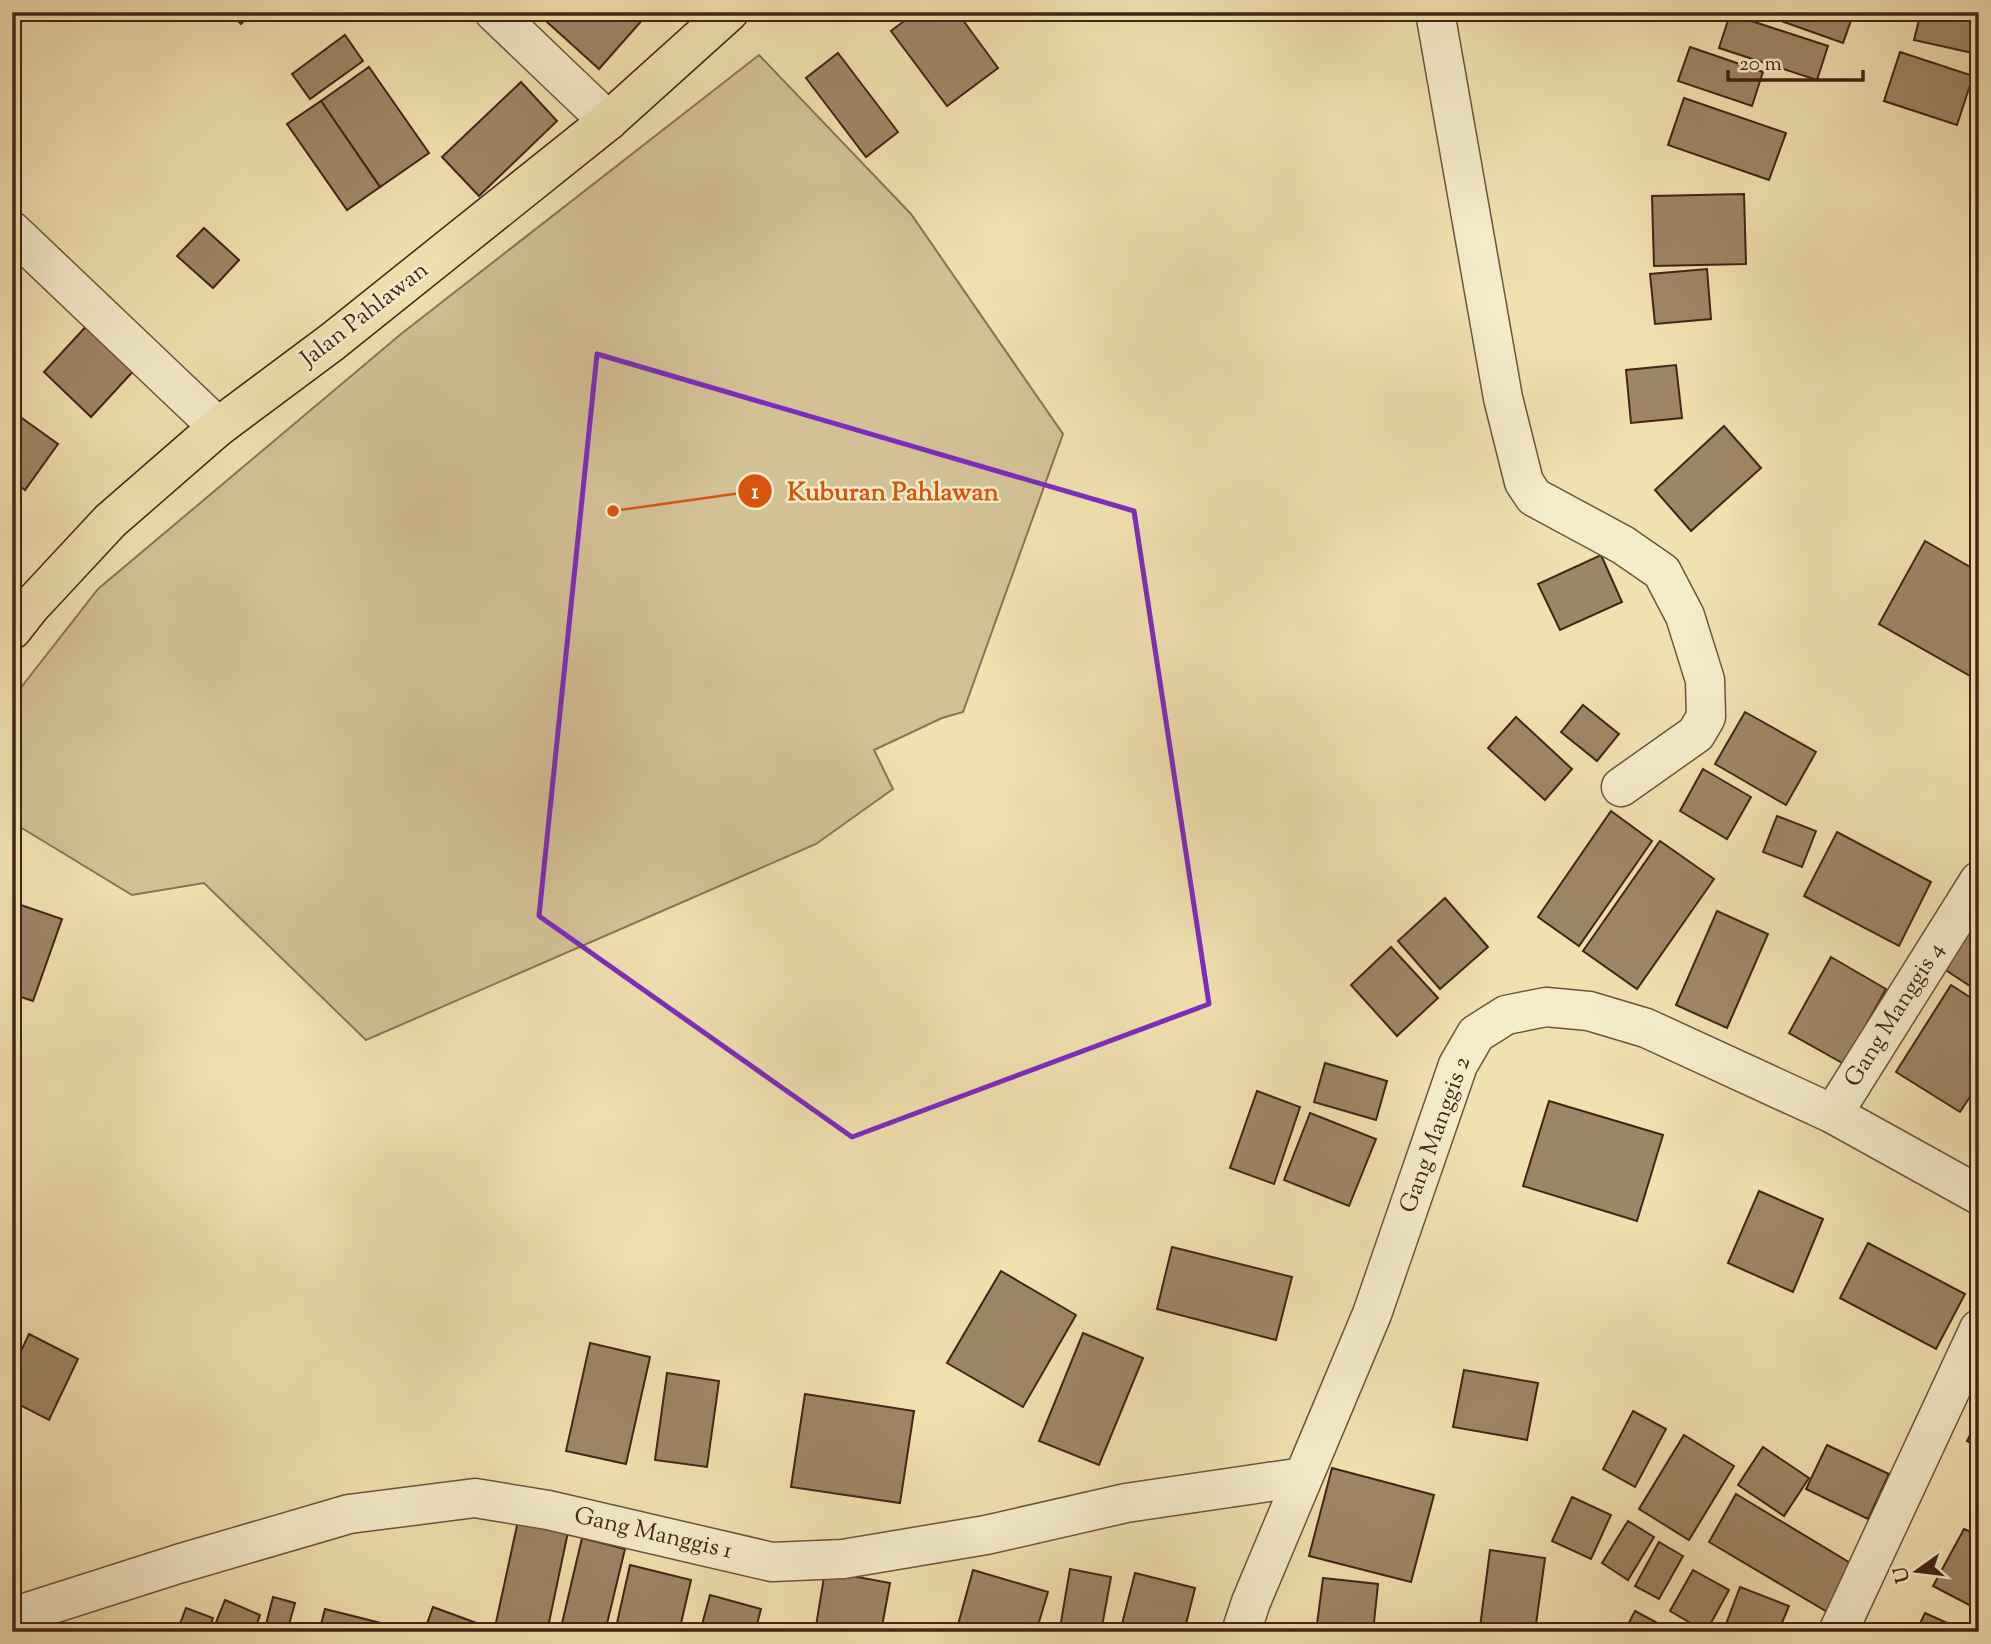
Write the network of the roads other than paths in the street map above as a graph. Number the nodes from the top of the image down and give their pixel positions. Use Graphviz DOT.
graph roads {
  1 [pos="494,12"];
  2 [pos="729,12"];
  3 [pos="1435,12"];
  4 [pos="608,121"];
  5 [pos="12,231"];
  6 [pos="218,427"];
  7 [pos="12,629"];
  8 [pos="1621,787"];
  9 [pos="1979,881"];
  10 [pos="1833,1114"];
  11 [pos="1979,1195"];
  12 [pos="1979,1329"];
  13 [pos="1303,1477"];
  14 [pos="12,1617"];
  15 [pos="1241,1632"];
  16 [pos="1838,1632"];
  1 -- 4 [label="street"];
  2 -- 4 [label="main road, Jalan Pahlawan"];
  3 -- 8 [label="street"];
  4 -- 6 [label="main road, Jalan Pahlawan"];
  5 -- 6 [label="street"];
  6 -- 7 [label="main road, Jalan Pahlawan"];
  9 -- 10 [label="street, Gang Manggis 4"];
  10 -- 11 [label="street, Gang Manggis 2"];
  10 -- 13 [label="street, Gang Manggis 2"];
  12 -- 16 [label="street"];
  13 -- 14 [label="street, Gang Manggis 1"];
  13 -- 15 [label="street, Gang Manggis 2"];
}
